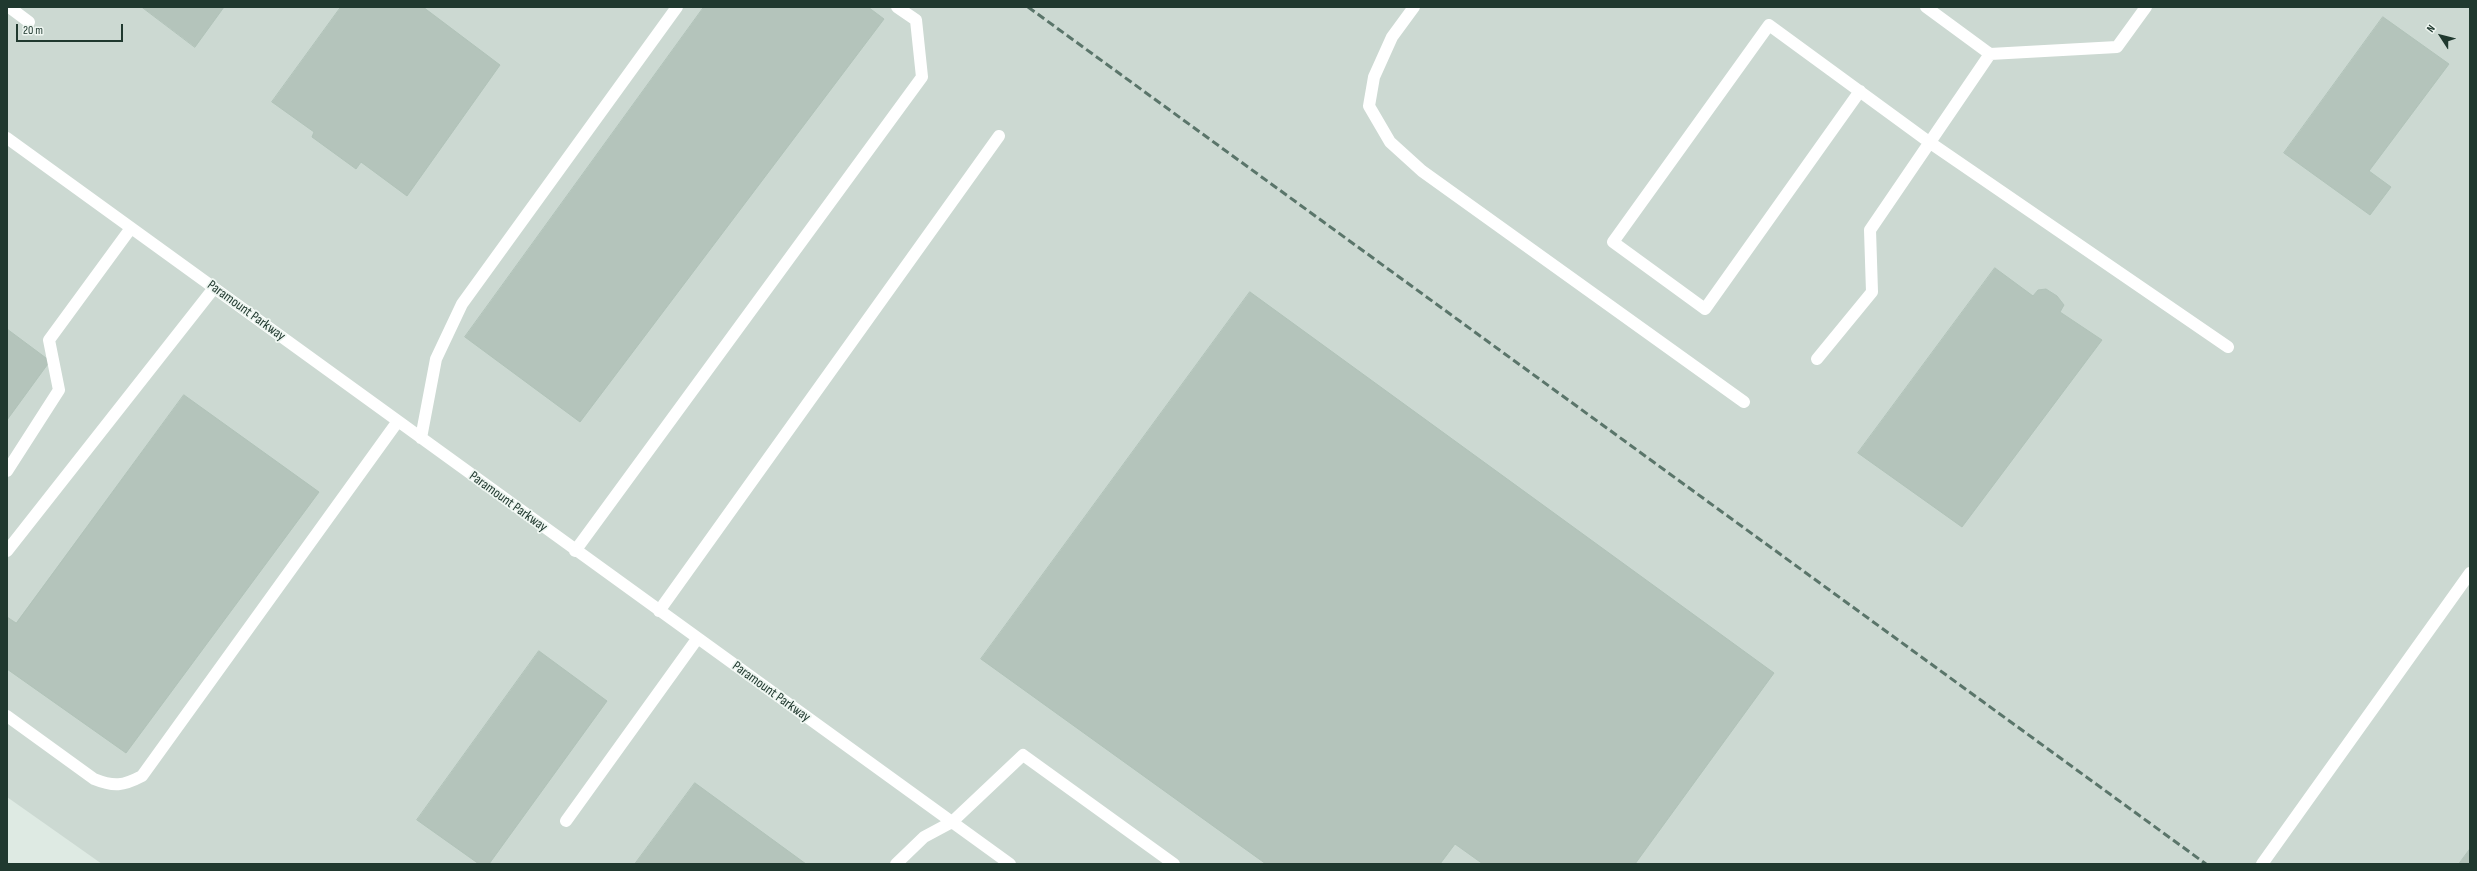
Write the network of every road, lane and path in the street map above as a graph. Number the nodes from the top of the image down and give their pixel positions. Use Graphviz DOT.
graph roads {
  1 [pos="9,7"];
  2 [pos="676,7"];
  3 [pos="897,7"];
  4 [pos="1414,7"];
  5 [pos="1926,7"];
  6 [pos="2146,7"];
  7 [pos="29,22"];
  8 [pos="1990,54"];
  9 [pos="1860,91"];
  10 [pos="999,136"];
  11 [pos="7,138"];
  12 [pos="1929,142"];
  13 [pos="132,228"];
  14 [pos="214,288"];
  15 [pos="2228,347"];
  16 [pos="1817,359"];
  17 [pos="1744,402"];
  18 [pos="398,421"];
  19 [pos="421,438"];
  20 [pos="7,471"];
  21 [pos="7,551"];
  22 [pos="575,551"];
  23 [pos="2470,573"];
  24 [pos="659,611"];
  25 [pos="697,639"];
  26 [pos="7,716"];
  27 [pos="566,821"];
  28 [pos="952,822"];
  29 [pos="896,864"];
  30 [pos="1010,864"];
  31 [pos="1174,864"];
  32 [pos="2262,864"];
  1 -- 7 [label="street"];
  2 -- 19 [label="street"];
  3 -- 22 [label="street"];
  4 -- 17 [label="street"];
  5 -- 8 [label="street"];
  6 -- 8 [label="street"];
  8 -- 12 [label="street"];
  9 -- 9 [label="street"];
  9 -- 12 [label="street"];
  10 -- 24 [label="street"];
  11 -- 13 [label="street, Paramount Parkway"];
  12 -- 15 [label="street"];
  12 -- 16 [label="street"];
  13 -- 14 [label="street, Paramount Parkway"];
  13 -- 20 [label="street"];
  14 -- 18 [label="street, Paramount Parkway"];
  14 -- 21 [label="street"];
  18 -- 19 [label="street, Paramount Parkway"];
  18 -- 26 [label="street"];
  19 -- 22 [label="street, Paramount Parkway"];
  22 -- 24 [label="street, Paramount Parkway"];
  23 -- 32 [label="street"];
  24 -- 25 [label="street, Paramount Parkway"];
  25 -- 27 [label="street"];
  25 -- 28 [label="street, Paramount Parkway"];
  28 -- 29 [label="street"];
  28 -- 30 [label="street, Paramount Parkway"];
  28 -- 31 [label="street"];
}
